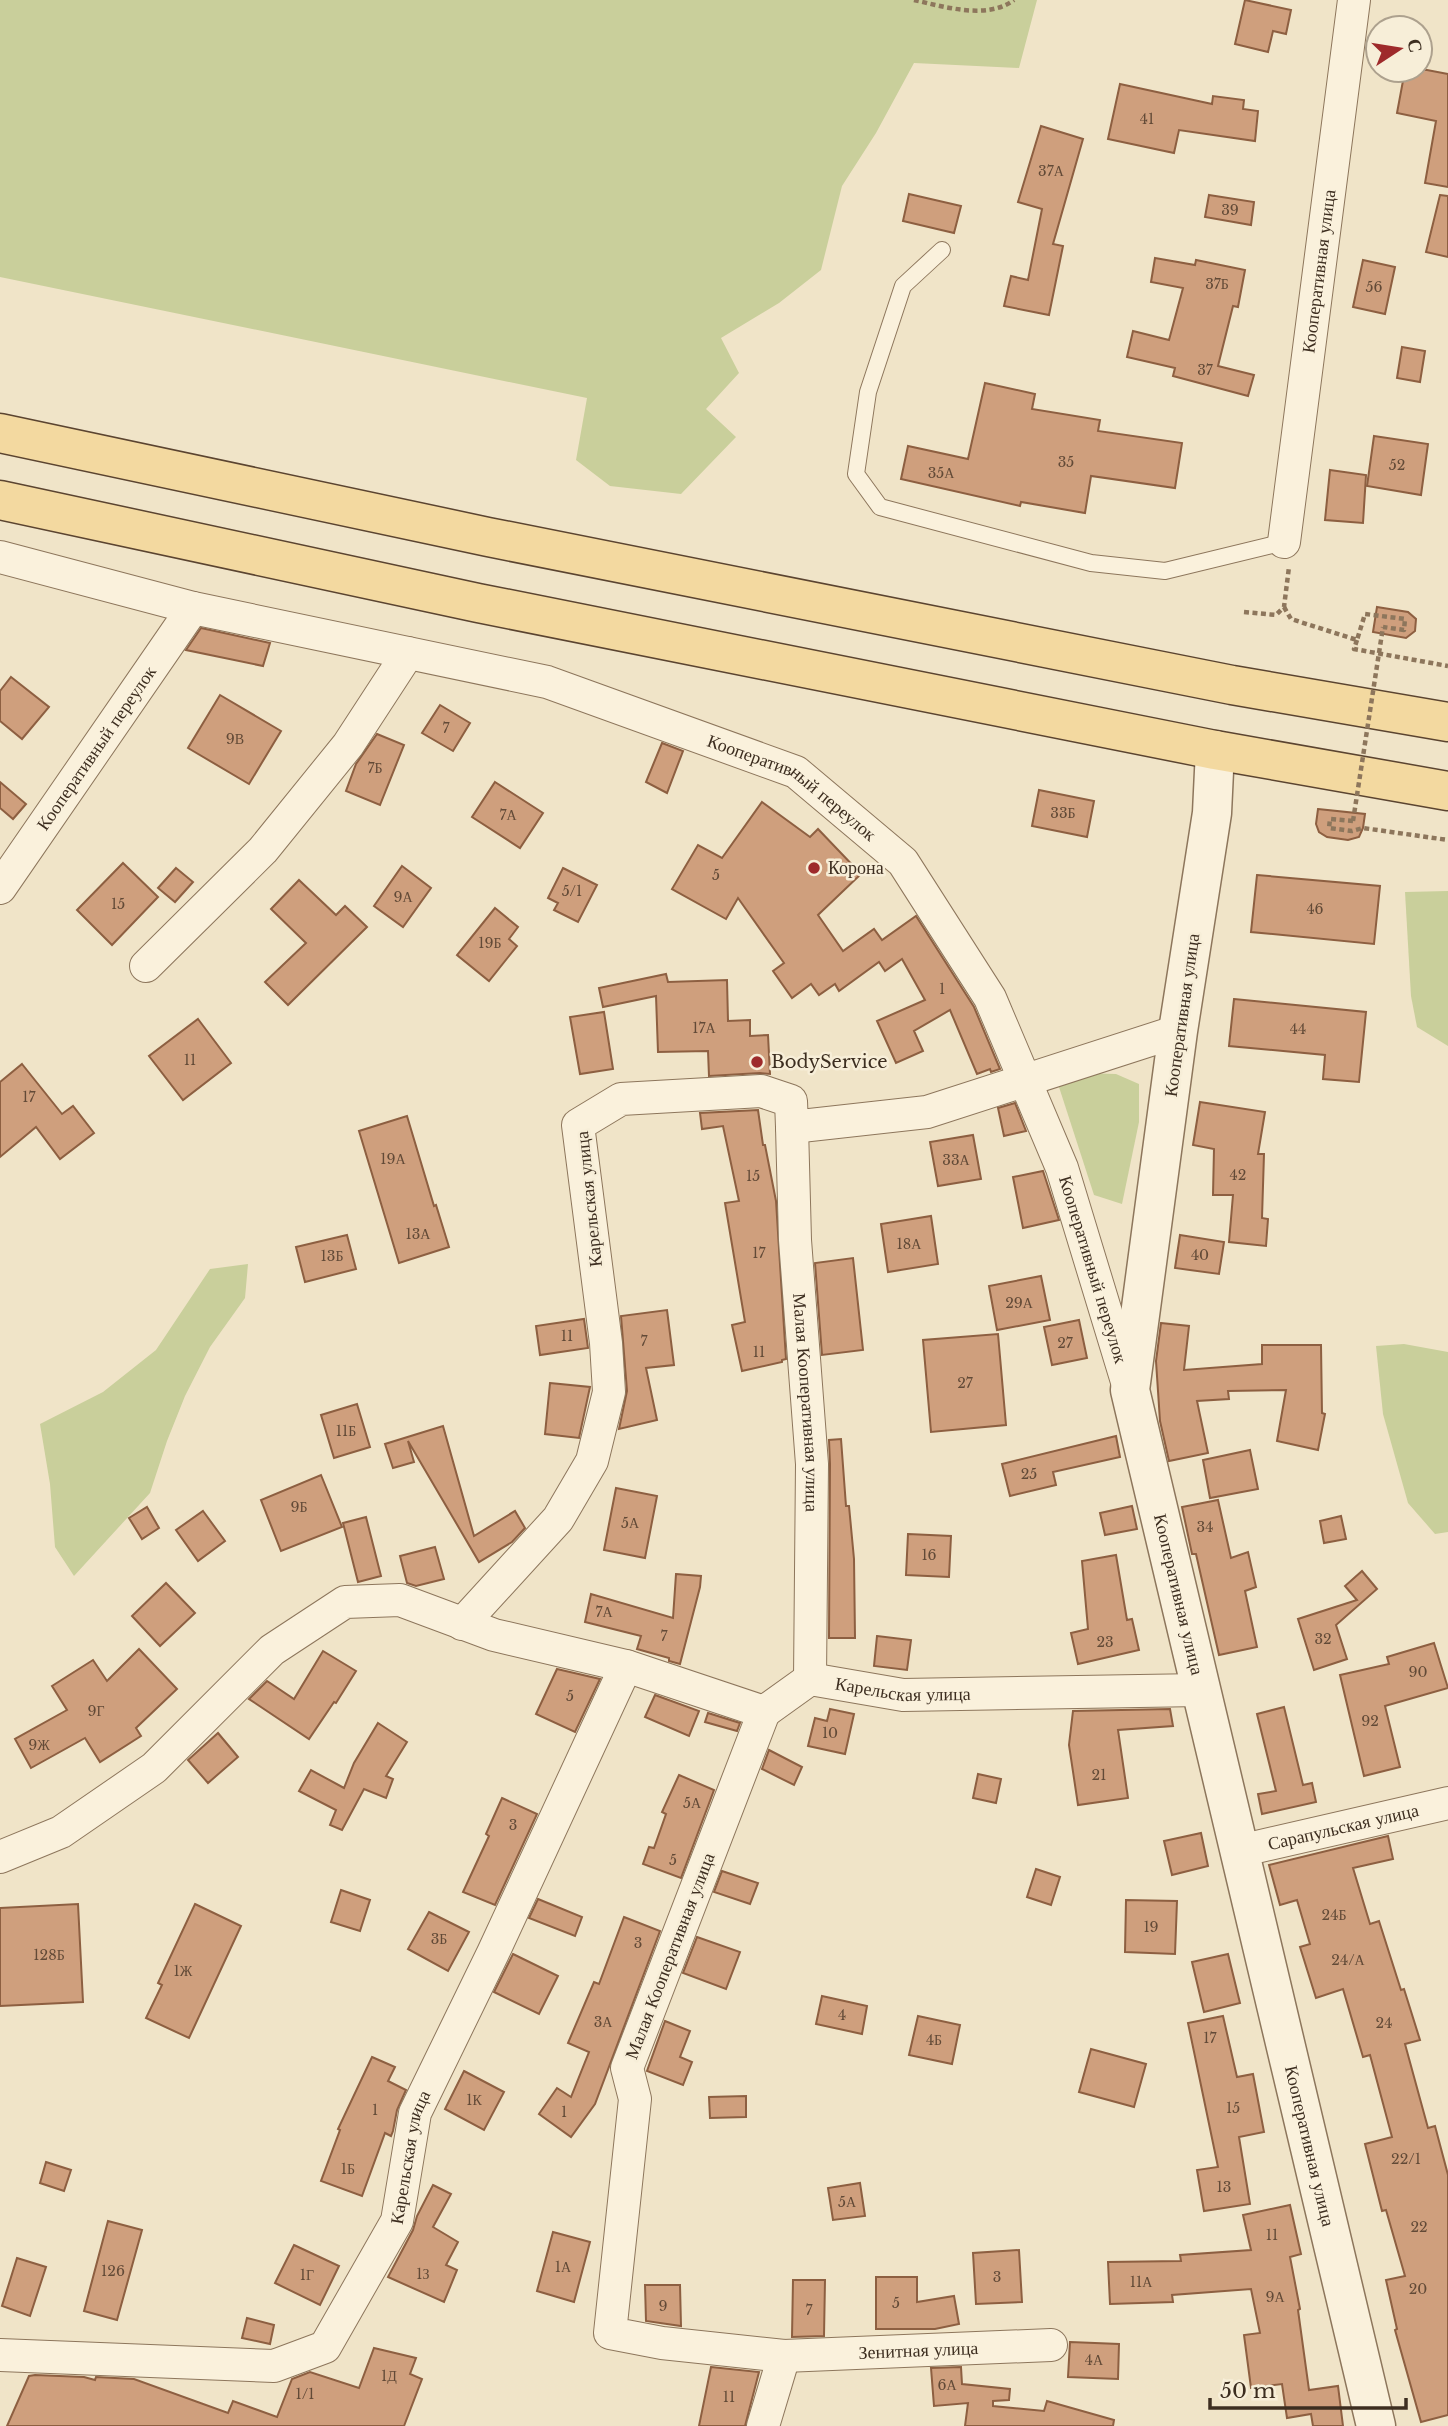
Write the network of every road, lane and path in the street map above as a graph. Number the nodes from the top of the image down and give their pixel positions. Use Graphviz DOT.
graph roads {
  1 [pos="914,0"];
  2 [pos="1014,0"];
  3 [pos="1354,0"];
  4 [pos="942,250"];
  5 [pos="0,433"];
  6 [pos="0,500"];
  7 [pos="1286,554"];
  8 [pos="0,557"];
  9 [pos="1284,607"];
  10 [pos="193,608"];
  11 [pos="1244,612"];
  12 [pos="1357,640"];
  13 [pos="408,653"];
  14 [pos="1448,666"];
  15 [pos="1448,722"];
  16 [pos="1215,750"];
  17 [pos="1448,791"];
  18 [pos="1448,840"];
  19 [pos="0,888"];
  20 [pos="146,967"];
  21 [pos="1178,1031"];
  22 [pos="1025,1082"];
  23 [pos="792,1126"];
  24 [pos="1130,1390"];
  25 [pos="461,1624"];
  26 [pos="626,1667"];
  27 [pos="810,1679"];
  28 [pos="1201,1690"];
  29 [pos="764,1712"];
  30 [pos="1448,1803"];
  31 [pos="1238,1851"];
  32 [pos="0,1857"];
  33 [pos="610,2333"];
  34 [pos="1051,2345"];
  35 [pos="0,2356"];
  36 [pos="784,2356"];
  37 [pos="763,2426"];
  38 [pos="1376,2426"];
  1 -- 2 [label="path"];
  3 -- 7 [label="street, Кооперативная улица"];
  4 -- 7 [label="lane"];
  5 -- 15 [label="main road"];
  6 -- 16 [label="main road"];
  7 -- 9 [label="path"];
  8 -- 10 [label="street, Кооперативный переулок"];
  9 -- 11 [label="path"];
  9 -- 12 [label="path"];
  10 -- 13 [label="street, Кооперативный переулок"];
  10 -- 19 [label="street, Кооперативный переулок"];
  12 -- 14 [label="path"];
  12 -- 18 [label="path, bridge"];
  13 -- 20 [label="street"];
  13 -- 22 [label="street, Кооперативный переулок"];
  16 -- 17 [label="main road"];
  16 -- 21 [label="street, Кооперативная улица"];
  21 -- 22 [label="street"];
  21 -- 24 [label="street, Кооперативная улица"];
  22 -- 23 [label="street"];
  22 -- 24 [label="street, Кооперативный переулок"];
  23 -- 25 [label="street, Карельская улица"];
  23 -- 27 [label="street, Малая Кооперативная улица"];
  24 -- 28 [label="street, Кооперативная улица"];
  25 -- 26 [label="street"];
  25 -- 32 [label="street"];
  26 -- 29 [label="street"];
  26 -- 35 [label="street, Карельская улица"];
  27 -- 28 [label="street, Карельская улица"];
  27 -- 29 [label="street"];
  28 -- 31 [label="street, Кооперативная улица"];
  29 -- 33 [label="street, Малая Кооперативная улица"];
  30 -- 31 [label="street, Сарапульская улица"];
  31 -- 38 [label="street, Кооперативная улица"];
  33 -- 36 [label="street, Зенитная улица"];
  34 -- 36 [label="street, Зенитная улица"];
  36 -- 37 [label="street"];
}
